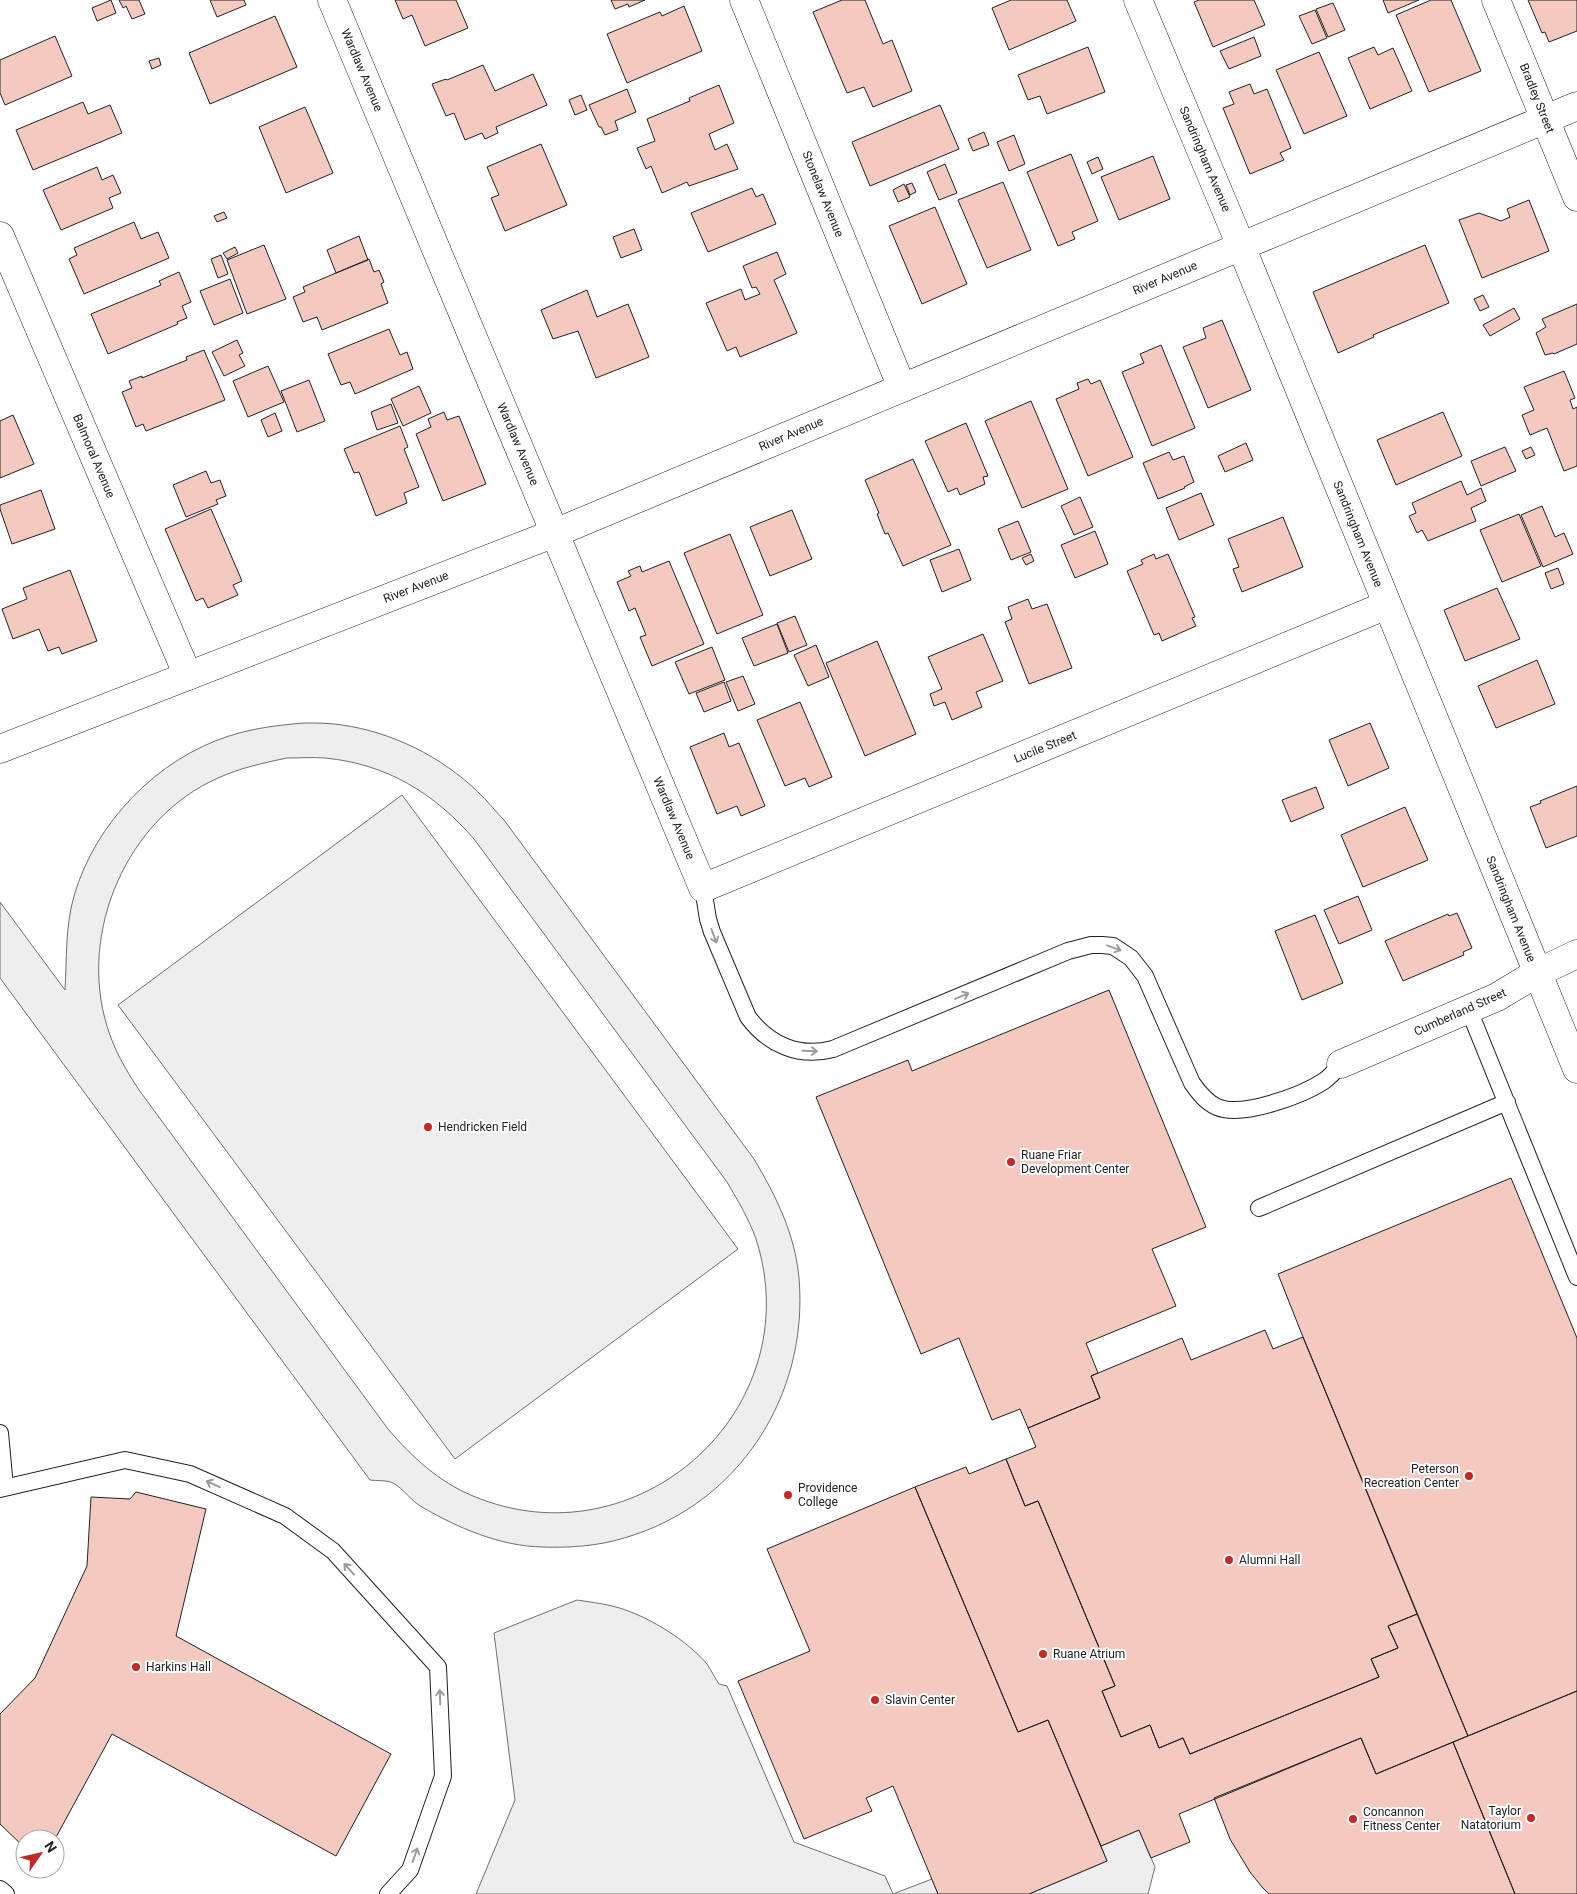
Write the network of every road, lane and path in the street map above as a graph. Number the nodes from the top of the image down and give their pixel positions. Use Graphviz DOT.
graph roads {
  1 [pos="332,0"];
  2 [pos="744,0"];
  3 [pos="1138,0"];
  4 [pos="1496,0"];
  5 [pos="1577,106"];
  6 [pos="1546,119"];
  7 [pos="1577,197"];
  8 [pos="0,236"];
  9 [pos="1241,246"];
  10 [pos="902,388"];
  11 [pos="555,532"];
  12 [pos="1387,605"];
  13 [pos="188,676"];
  14 [pos="0,749"];
  15 [pos="703,888"];
  16 [pos="1577,954"];
  17 [pos="1537,973"];
  18 [pos="1469,1010"];
  19 [pos="1341,1064"];
  20 [pos="1577,1069"];
  21 [pos="1507,1102"];
  22 [pos="1259,1208"];
  23 [pos="1577,1277"];
  24 [pos="0,1433"];
  25 [pos="3,1488"];
  26 [pos="0,1889"];
  27 [pos="6,1894"];
  28 [pos="388,1894"];
  1 -- 11 [label="street, Wardlaw Avenue"];
  2 -- 10 [label="street, Stonelaw Avenue"];
  3 -- 9 [label="street, Sandringham Avenue"];
  4 -- 6 [label="street, Bradley Street"];
  5 -- 6 [label="street, River Avenue"];
  6 -- 7 [label="street, Bradley Street"];
  6 -- 9 [label="street, River Avenue"];
  8 -- 13 [label="street, Balmoral Avenue"];
  9 -- 10 [label="street, River Avenue"];
  9 -- 12 [label="street, Sandringham Avenue"];
  10 -- 11 [label="street, River Avenue"];
  11 -- 13 [label="street, River Avenue"];
  11 -- 15 [label="street, Wardlaw Avenue"];
  12 -- 15 [label="street, Lucile Street"];
  12 -- 17 [label="street, Sandringham Avenue"];
  13 -- 14 [label="street, River Avenue"];
  15 -- 19 [label="lane, one-way"];
  16 -- 17 [label="street, Cumberland Street"];
  17 -- 18 [label="street, Cumberland Street"];
  17 -- 20 [label="street, Sandringham Avenue"];
  18 -- 19 [label="street, Cumberland Street"];
  18 -- 21 [label="lane"];
  21 -- 22 [label="lane"];
  21 -- 23 [label="lane"];
  24 -- 25 [label="lane"];
  28 -- 25 [label="lane, one-way"];
  26 -- 27 [label="lane"];
}
